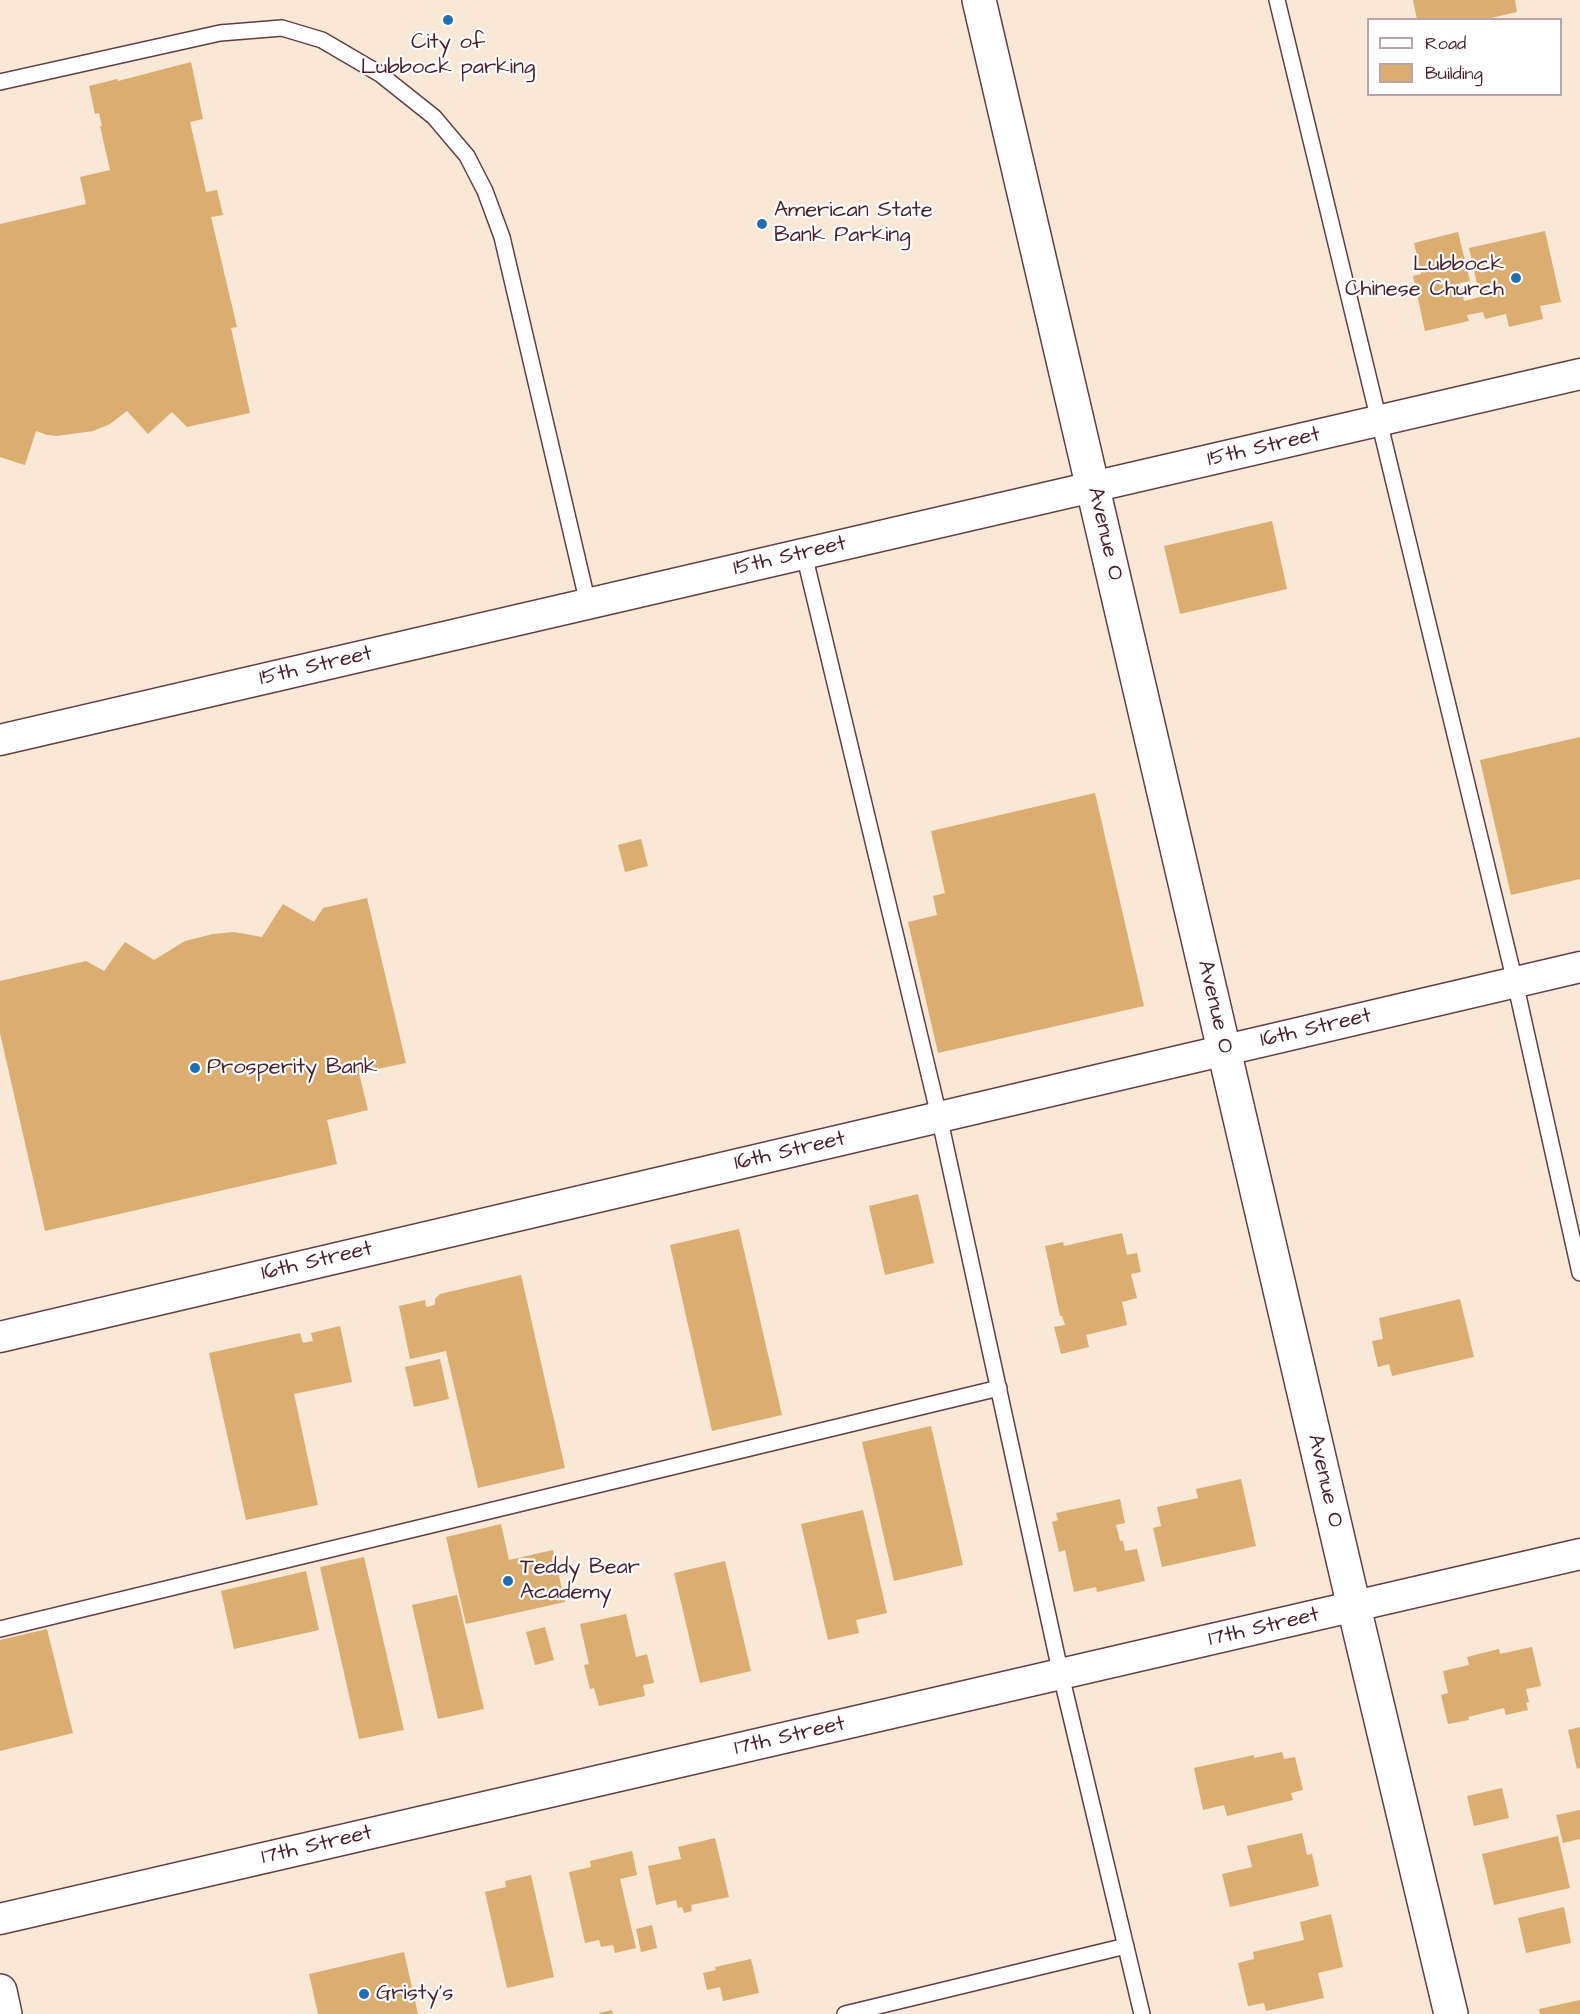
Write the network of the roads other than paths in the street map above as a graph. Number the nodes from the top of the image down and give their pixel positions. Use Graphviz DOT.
graph roads {
  1 [pos="979,0"];
  2 [pos="1277,0"];
  3 [pos="0,82"];
  4 [pos="1580,374"];
  5 [pos="1379,421"];
  6 [pos="1093,487"];
  7 [pos="804,554"];
  8 [pos="588,604"];
  9 [pos="0,740"];
  10 [pos="1580,967"];
  11 [pos="1515,982"];
  12 [pos="1224,1050"];
  13 [pos="939,1116"];
  14 [pos="1580,1273"];
  15 [pos="0,1336"];
  16 [pos="999,1388"];
  17 [pos="1580,1554"];
  18 [pos="1354,1607"];
  19 [pos="0,1629"];
  20 [pos="1061,1675"];
  21 [pos="0,1919"];
  22 [pos="1126,1946"];
  23 [pos="0,1991"];
  24 [pos="5,2014"];
  25 [pos="845,2014"];
  26 [pos="1142,2014"];
  27 [pos="1451,2014"];
  1 -- 6 [label="main road, Avenue O"];
  2 -- 5 [label="lane"];
  3 -- 8 [label="lane"];
  4 -- 5 [label="street, 15th Street"];
  5 -- 6 [label="street, 15th Street"];
  5 -- 11 [label="lane"];
  6 -- 7 [label="street, 15th Street"];
  6 -- 12 [label="main road, Avenue O"];
  7 -- 8 [label="street, 15th Street"];
  7 -- 13 [label="lane"];
  8 -- 9 [label="street, 15th Street"];
  10 -- 11 [label="street, 16th Street"];
  11 -- 12 [label="street, 16th Street"];
  11 -- 14 [label="lane"];
  12 -- 13 [label="street, 16th Street"];
  12 -- 18 [label="main road, Avenue O"];
  13 -- 15 [label="street, 16th Street"];
  13 -- 16 [label="lane"];
  16 -- 19 [label="lane"];
  16 -- 20 [label="lane"];
  17 -- 18 [label="street, 17th Street"];
  18 -- 20 [label="street, 17th Street"];
  18 -- 27 [label="main road, Avenue O"];
  20 -- 21 [label="street, 17th Street"];
  20 -- 22 [label="lane"];
  22 -- 25 [label="lane"];
  22 -- 26 [label="lane"];
  23 -- 24 [label="main road"];
}
